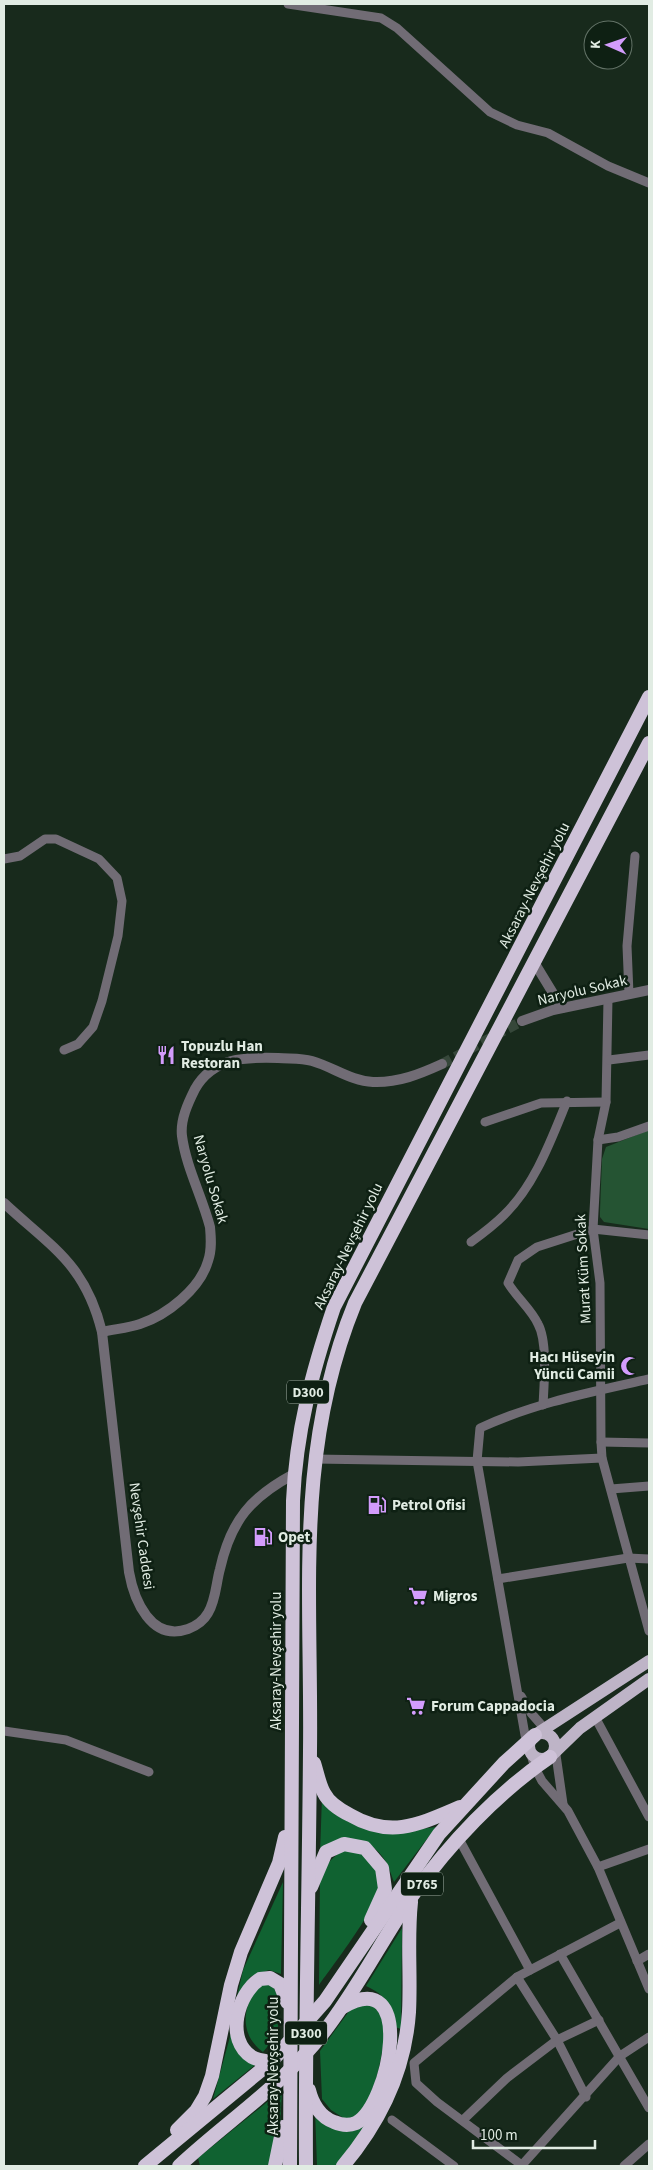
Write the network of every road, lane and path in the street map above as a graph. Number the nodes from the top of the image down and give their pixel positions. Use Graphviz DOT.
graph roads {
  1 [pos="288,4"];
  2 [pos="649,184"];
  3 [pos="649,697"];
  4 [pos="649,743"];
  5 [pos="635,856"];
  6 [pos="4,860"];
  7 [pos="534,962"];
  8 [pos="649,990"];
  9 [pos="629,994"];
  10 [pos="608,999"];
  11 [pos="562,1008"];
  12 [pos="522,1021"];
  13 [pos="64,1050"];
  14 [pos="649,1055"];
  15 [pos="609,1060"];
  16 [pos="442,1064"];
  17 [pos="567,1101"];
  18 [pos="606,1102"];
  19 [pos="485,1122"];
  20 [pos="649,1126"];
  21 [pos="598,1140"];
  22 [pos="5,1205"];
  23 [pos="593,1230"];
  24 [pos="649,1235"];
  25 [pos="471,1242"];
  26 [pos="102,1332"];
  27 [pos="649,1379"];
  28 [pos="599,1391"];
  29 [pos="543,1405"];
  30 [pos="601,1442"];
  31 [pos="649,1443"];
  32 [pos="602,1458"];
  33 [pos="314,1459"];
  34 [pos="477,1461"];
  35 [pos="294,1474"];
  36 [pos="649,1486"];
  37 [pos="611,1489"];
  38 [pos="628,1558"];
  39 [pos="649,1559"];
  40 [pos="498,1579"];
  41 [pos="649,1631"];
  42 [pos="649,1661"];
  43 [pos="649,1679"];
  44 [pos="518,1692"];
  45 [pos="595,1717"];
  46 [pos="4,1731"];
  47 [pos="543,1743"];
  48 [pos="310,1751"];
  49 [pos="535,1768"];
  50 [pos="149,1772"];
  51 [pos="292,1800"];
  52 [pos="563,1805"];
  53 [pos="463,1806"];
  54 [pos="649,1817"];
  55 [pos="459,1838"];
  56 [pos="649,1849"];
  57 [pos="598,1868"];
  58 [pos="412,1897"];
  59 [pos="307,1899"];
  60 [pos="620,1923"];
  61 [pos="363,1942"];
  62 [pos="560,1954"];
  63 [pos="649,1954"];
  64 [pos="637,1961"];
  65 [pos="530,1970"];
  66 [pos="517,1977"];
  67 [pos="649,1988"];
  68 [pos="342,2008"];
  69 [pos="289,2015"];
  70 [pos="598,2020"];
  71 [pos="649,2037"];
  72 [pos="557,2040"];
  73 [pos="620,2056"];
  74 [pos="268,2064"];
  75 [pos="305,2076"];
  76 [pos="290,2092"];
  77 [pos="586,2097"];
  78 [pos="649,2108"];
  79 [pos="392,2120"];
  80 [pos="462,2120"];
  81 [pos="649,2144"];
  82 [pos="194,2152"];
  83 [pos="145,2165"];
  84 [pos="179,2166"];
  85 [pos="192,2166"];
  86 [pos="275,2166"];
  87 [pos="290,2166"];
  88 [pos="306,2166"];
  89 [pos="343,2166"];
  90 [pos="454,2166"];
  91 [pos="523,2166"];
  92 [pos="624,2166"];
  1 -- 2 [label="street"];
  3 -- 35 [label="highway, Aksaray-Nevşehir yolu / D300"];
  4 -- 7 [label="highway, Aksaray-Nevşehir yolu / D300"];
  5 -- 9 [label="street"];
  6 -- 13 [label="street"];
  7 -- 11 [label="street"];
  7 -- 33 [label="highway, Aksaray-Nevşehir yolu / D300"];
  8 -- 9 [label="street, Naryolu Sokak"];
  9 -- 10 [label="street, Naryolu Sokak"];
  10 -- 11 [label="street, Naryolu Sokak"];
  10 -- 15 [label="street, Murat Küm Sokak"];
  11 -- 12 [label="street, Naryolu Sokak"];
  14 -- 15 [label="street"];
  15 -- 18 [label="street, Murat Küm Sokak"];
  16 -- 26 [label="street, Naryolu Sokak"];
  17 -- 18 [label="street"];
  17 -- 19 [label="street"];
  17 -- 25 [label="street"];
  18 -- 21 [label="street, Murat Küm Sokak"];
  20 -- 21 [label="street"];
  21 -- 23 [label="street, Murat Küm Sokak"];
  22 -- 26 [label="street, Nevşehir Caddesi"];
  23 -- 24 [label="street"];
  23 -- 28 [label="street, Murat Küm Sokak"];
  23 -- 29 [label="street"];
  26 -- 35 [label="street, Nevşehir Caddesi"];
  27 -- 28 [label="street"];
  28 -- 29 [label="street"];
  28 -- 30 [label="street, Murat Küm Sokak"];
  29 -- 34 [label="street"];
  30 -- 31 [label="street"];
  30 -- 32 [label="street, Murat Küm Sokak"];
  32 -- 34 [label="street"];
  32 -- 37 [label="street, Murat Küm Sokak"];
  33 -- 34 [label="street"];
  33 -- 48 [label="highway, Aksaray-Nevşehir yolu / D300"];
  34 -- 40 [label="street"];
  35 -- 51 [label="highway, Aksaray-Nevşehir yolu / D300"];
  36 -- 37 [label="street"];
  37 -- 38 [label="street, Murat Küm Sokak"];
  38 -- 39 [label="street"];
  38 -- 40 [label="street"];
  38 -- 41 [label="street, Murat Küm Sokak"];
  40 -- 44 [label="street"];
  42 -- 47 [label="main road, D765"];
  43 -- 45 [label="main road, D765"];
  44 -- 47 [label="street"];
  44 -- 47 [label="street"];
  45 -- 47 [label="main road, D765"];
  45 -- 54 [label="street"];
  46 -- 50 [label="street"];
  47 -- 49 [label="highway, D765"];
  47 -- 52 [label="street"];
  47 -- 53 [label="highway, D765"];
  48 -- 53 [label="highway"];
  48 -- 59 [label="highway, Aksaray-Nevşehir yolu / D300"];
  49 -- 52 [label="street"];
  49 -- 55 [label="highway, D765"];
  51 -- 69 [label="highway, Aksaray-Nevşehir yolu / D300"];
  51 -- 83 [label="highway"];
  52 -- 57 [label="street"];
  53 -- 61 [label="highway, D765"];
  55 -- 58 [label="highway, D765"];
  55 -- 65 [label="street"];
  56 -- 57 [label="street"];
  57 -- 60 [label="street"];
  58 -- 68 [label="highway, D765"];
  58 -- 89 [label="highway"];
  59 -- 61 [label="highway"];
  59 -- 75 [label="highway, Aksaray-Nevşehir yolu / D300"];
  60 -- 62 [label="street"];
  60 -- 64 [label="street"];
  61 -- 74 [label="highway, D765"];
  62 -- 65 [label="street"];
  62 -- 70 [label="street"];
  63 -- 64 [label="street"];
  64 -- 67 [label="street"];
  65 -- 66 [label="street"];
  66 -- 72 [label="street"];
  66 -- 80 [label="street"];
  68 -- 75 [label="highway"];
  68 -- 82 [label="highway, D765"];
  69 -- 74 [label="highway"];
  69 -- 76 [label="highway, Aksaray-Nevşehir yolu / D300"];
  70 -- 72 [label="street"];
  70 -- 73 [label="street"];
  71 -- 73 [label="street"];
  72 -- 77 [label="street"];
  72 -- 80 [label="street"];
  73 -- 77 [label="street"];
  73 -- 78 [label="street"];
  74 -- 83 [label="highway, D765"];
  75 -- 88 [label="highway, Aksaray-Nevşehir yolu / D300"];
  76 -- 86 [label="highway"];
  76 -- 87 [label="highway, Aksaray-Nevşehir yolu / D300"];
  77 -- 91 [label="street"];
  79 -- 90 [label="street"];
  80 -- 91 [label="street"];
  81 -- 92 [label="street"];
  82 -- 84 [label="highway, D765"];
  82 -- 85 [label="highway"];
}
